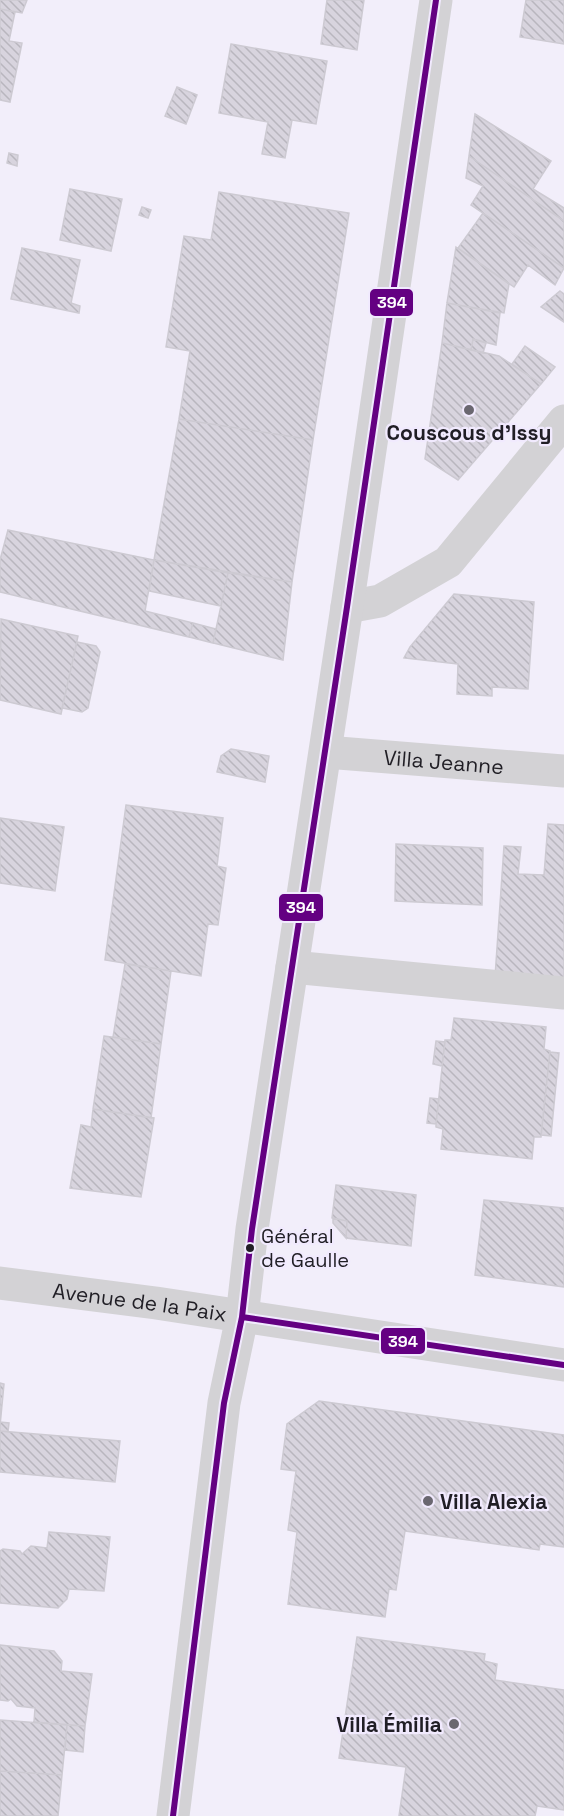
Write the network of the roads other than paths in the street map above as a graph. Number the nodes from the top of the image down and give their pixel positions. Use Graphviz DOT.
graph roads {
  1 [pos="436,0"];
  2 [pos="564,421"];
  3 [pos="347,607"];
  4 [pos="326,752"];
  5 [pos="564,771"];
  6 [pos="292,967"];
  7 [pos="564,993"];
  8 [pos="0,1283"];
  9 [pos="242,1317"];
  10 [pos="564,1365"];
  11 [pos="173,1816"];
  1 -- 3 [label="main road"];
  2 -- 3 [label="main road"];
  3 -- 4 [label="main road"];
  4 -- 5 [label="main road, Villa Jeanne"];
  4 -- 6 [label="main road"];
  6 -- 7 [label="main road"];
  6 -- 9 [label="main road"];
  8 -- 9 [label="main road, Avenue de la Paix"];
  9 -- 10 [label="main road, Avenue de la Paix"];
  9 -- 11 [label="main road"];
}
